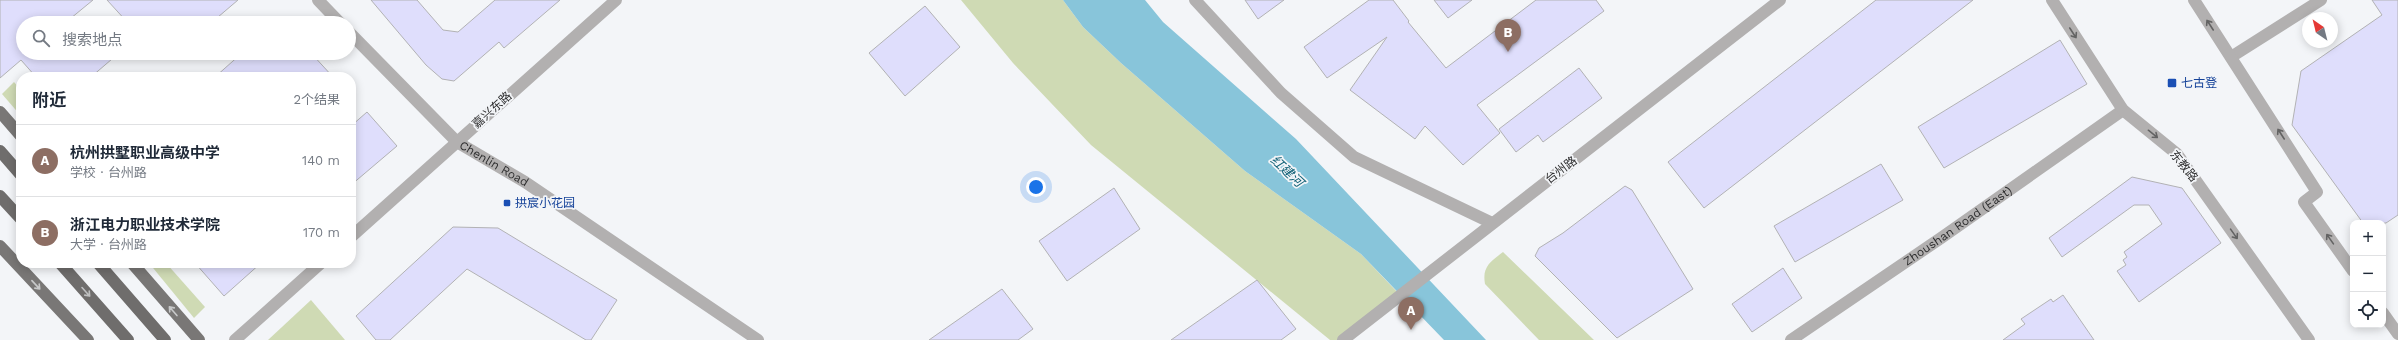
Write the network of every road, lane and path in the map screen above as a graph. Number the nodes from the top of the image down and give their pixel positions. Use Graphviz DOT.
graph roads {
  1 [pos="318,0"];
  2 [pos="616,0"];
  3 [pos="1195,0"];
  4 [pos="1780,0"];
  5 [pos="2052,0"];
  6 [pos="2194,0"];
  7 [pos="2321,0"];
  8 [pos="333,16"];
  9 [pos="356,39"];
  10 [pos="2231,57"];
  11 [pos="2123,110"];
  12 [pos="0,112"];
  13 [pos="16,130"];
  14 [pos="457,142"];
  15 [pos="0,151"];
  16 [pos="16,169"];
  17 [pos="0,196"];
  18 [pos="16,214"];
  19 [pos="1492,223"];
  20 [pos="356,233"];
  21 [pos="0,246"];
  22 [pos="16,263"];
  23 [pos="2350,267"];
  24 [pos="21,268"];
  25 [pos="64,268"];
  26 [pos="102,268"];
  27 [pos="136,268"];
  28 [pos="315,268"];
  29 [pos="2386,317"];
  30 [pos="2398,334"];
  31 [pos="88,340"];
  32 [pos="128,340"];
  33 [pos="165,340"];
  34 [pos="199,340"];
  35 [pos="235,340"];
  36 [pos="758,340"];
  37 [pos="1342,340"];
  38 [pos="1791,340"];
  39 [pos="2308,340"];
  1 -- 8 [label="street"];
  2 -- 14 [label="street, 嘉兴东路"];
  3 -- 19 [label="street"];
  4 -- 19 [label="street, 台州路"];
  5 -- 11 [label="street, 东教路, one-way"];
  10 -- 6 [label="street, one-way"];
  7 -- 10 [label="street"];
  9 -- 14 [label="street, Chenlin Road"];
  23 -- 10 [label="street, one-way"];
  11 -- 38 [label="street, Zhoushan Road (East)"];
  11 -- 39 [label="street, 东教路, one-way"];
  12 -- 13 [label="main road"];
  14 -- 20 [label="street, 嘉兴东路"];
  14 -- 36 [label="street, Chenlin Road"];
  15 -- 16 [label="highway"];
  17 -- 18 [label="highway"];
  19 -- 37 [label="street, 台州路"];
  21 -- 22 [label="main road, one-way"];
  24 -- 31 [label="main road, one-way"];
  25 -- 32 [label="highway, one-way"];
  26 -- 33 [label="highway"];
  34 -- 27 [label="main road, one-way"];
  28 -- 35 [label="street"];
  29 -- 30 [label="street"];
}
